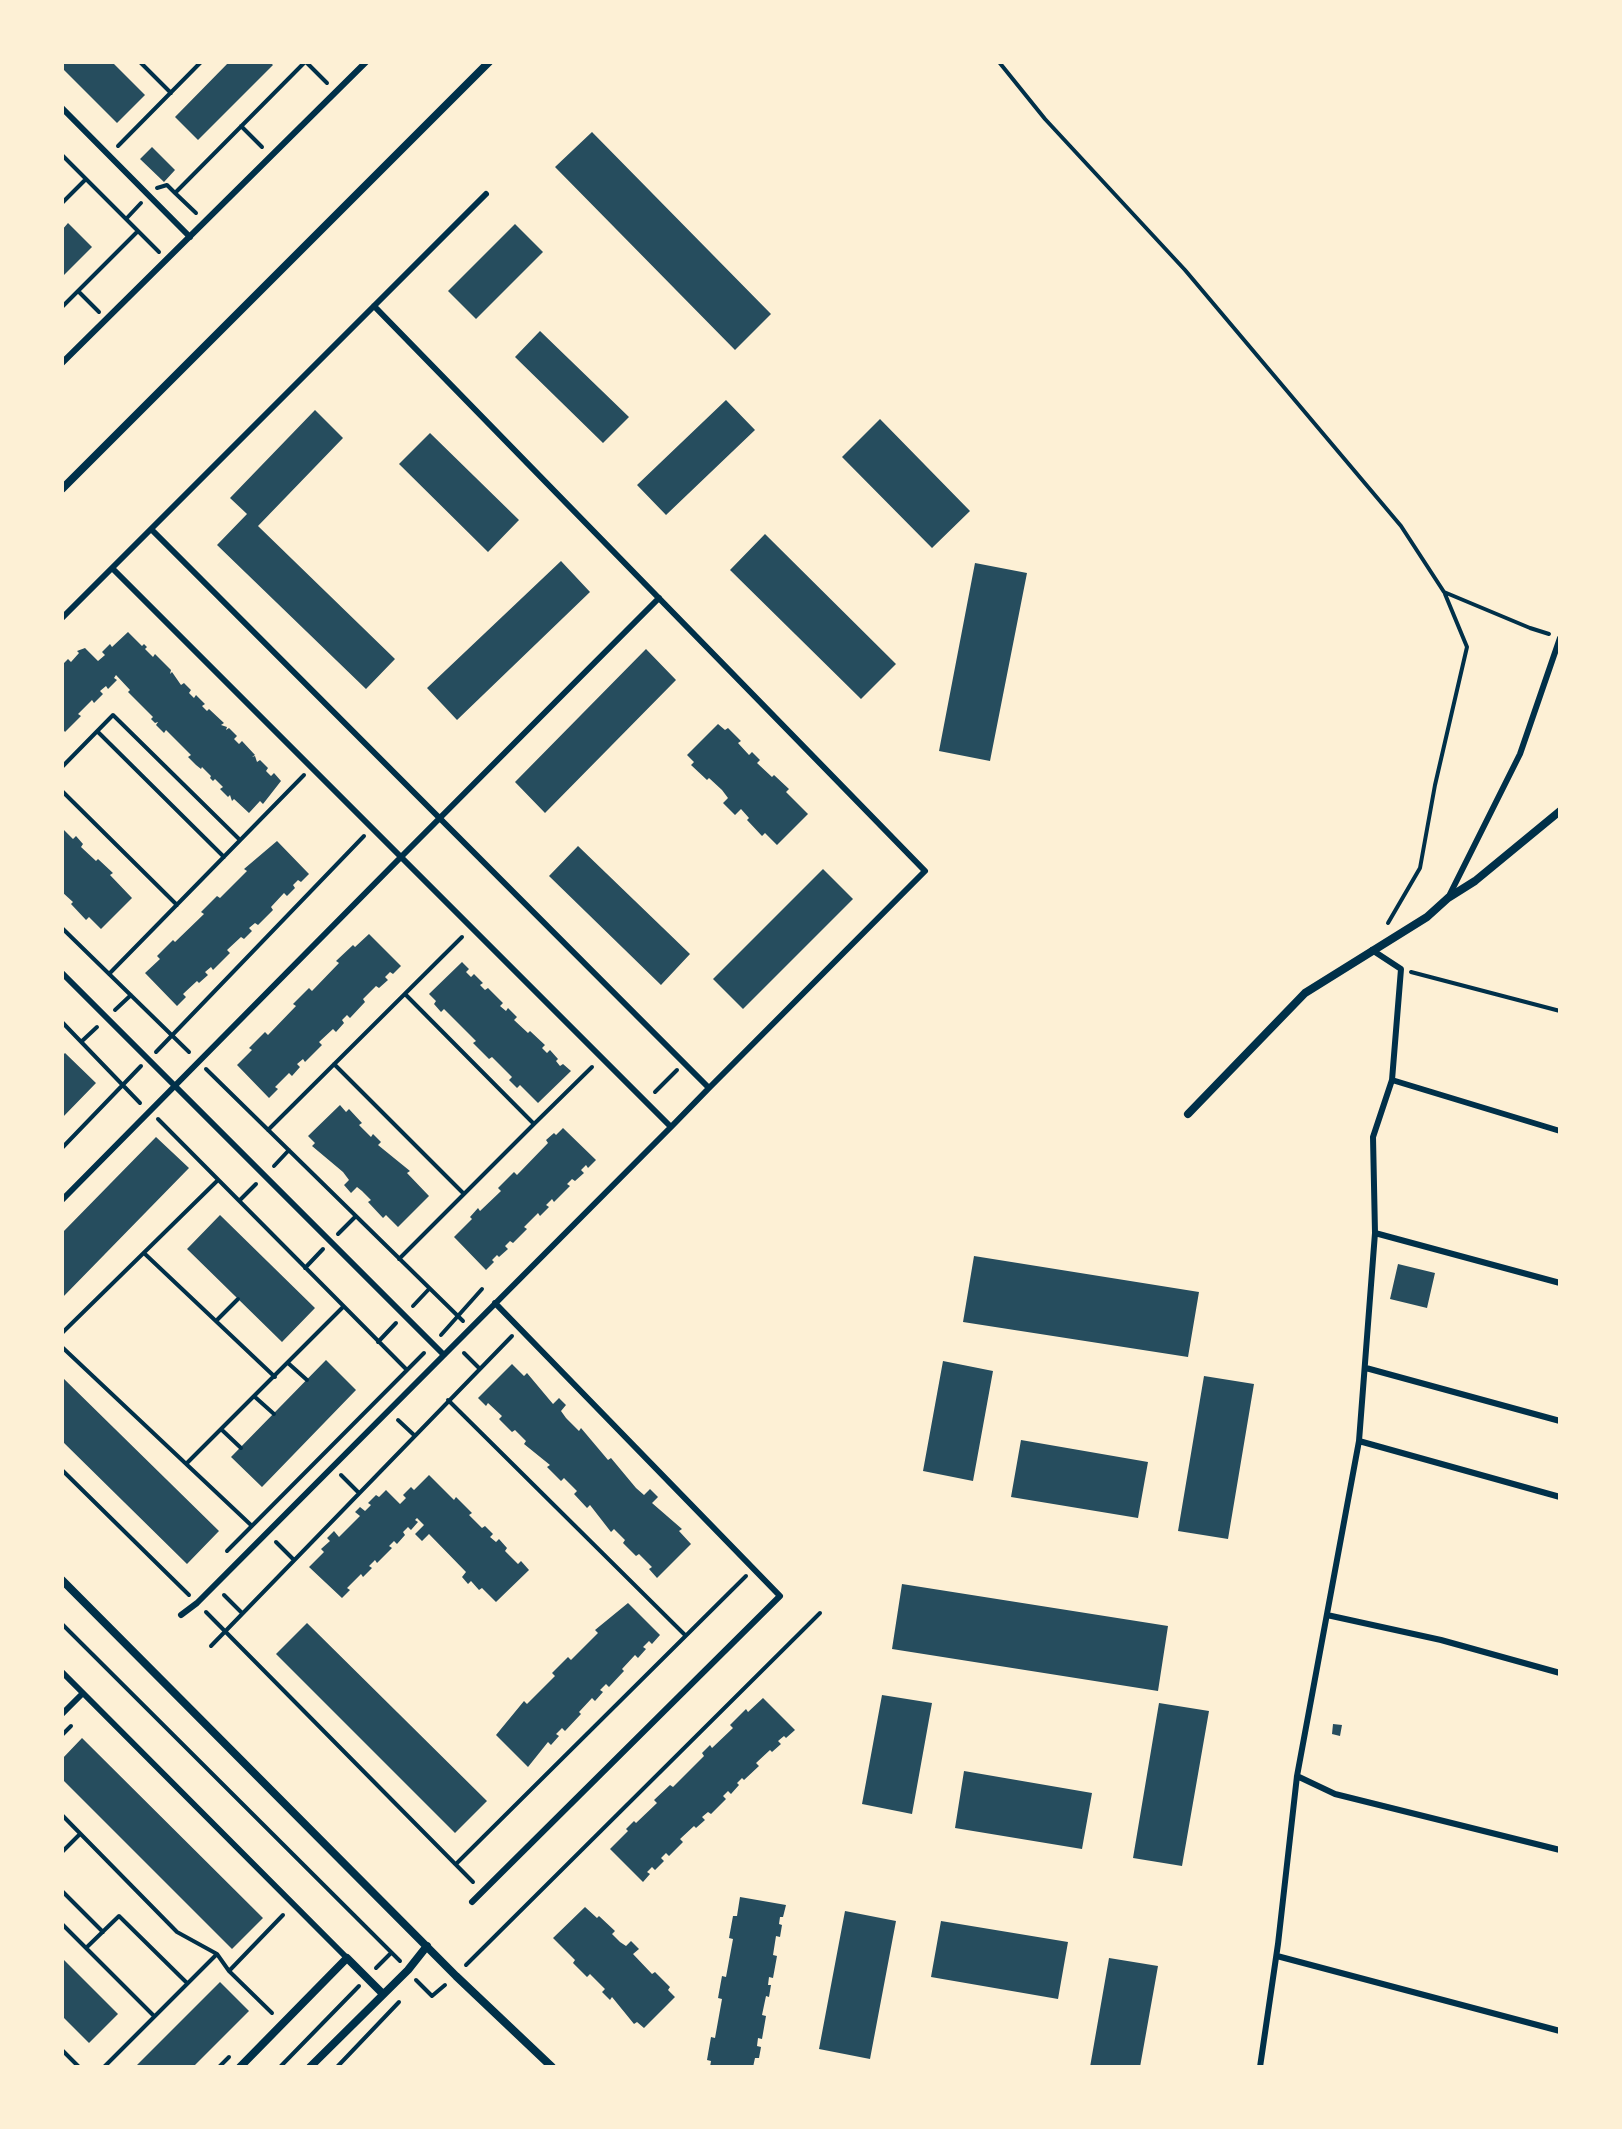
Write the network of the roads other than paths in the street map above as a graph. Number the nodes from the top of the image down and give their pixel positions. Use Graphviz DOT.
graph roads {
  1 [pos="366,62"];
  2 [pos="489,62"];
  3 [pos="62,108"];
  4 [pos="486,194"];
  5 [pos="190,237"];
  6 [pos="374,306"];
  7 [pos="62,363"];
  8 [pos="62,489"];
  9 [pos="151,529"];
  10 [pos="112,568"];
  11 [pos="659,598"];
  12 [pos="62,618"];
  13 [pos="1560,638"];
  14 [pos="1560,811"];
  15 [pos="440,818"];
  16 [pos="401,857"];
  17 [pos="1448,898"];
  18 [pos="1372,950"];
  19 [pos="62,973"];
  20 [pos="1392,1080"];
  21 [pos="174,1086"];
  22 [pos="709,1088"];
  23 [pos="1188,1114"];
  24 [pos="671,1127"];
  25 [pos="1560,1131"];
  26 [pos="62,1200"];
  27 [pos="1375,1233"];
  28 [pos="1560,1283"];
  29 [pos="495,1303"];
  30 [pos="444,1355"];
  31 [pos="1366,1368"];
  32 [pos="1560,1421"];
  33 [pos="1359,1441"];
  34 [pos="1560,1497"];
  35 [pos="62,1580"];
  36 [pos="181,1615"];
  37 [pos="1327,1615"];
  38 [pos="62,1672"];
  39 [pos="1560,1673"];
  40 [pos="83,1693"];
  41 [pos="62,1714"];
  42 [pos="1297,1776"];
  43 [pos="1560,1850"];
  44 [pos="472,1902"];
  45 [pos="427,1946"];
  46 [pos="1277,1956"];
  47 [pos="347,1958"];
  48 [pos="383,1994"];
  49 [pos="1560,2031"];
  50 [pos="240,2067"];
  51 [pos="310,2067"];
  52 [pos="552,2067"];
  53 [pos="1260,2067"];
  1 -- 5 [label="lane"];
  2 -- 8 [label="street"];
  3 -- 5 [label="lane"];
  4 -- 6 [label="lane"];
  5 -- 7 [label="lane"];
  6 -- 9 [label="lane"];
  6 -- 11 [label="lane"];
  9 -- 10 [label="lane"];
  9 -- 15 [label="lane"];
  10 -- 12 [label="lane"];
  10 -- 16 [label="lane"];
  11 -- 15 [label="lane"];
  11 -- 22 [label="lane"];
  13 -- 17 [label="lane"];
  14 -- 17 [label="street"];
  15 -- 16 [label="lane"];
  15 -- 22 [label="lane"];
  16 -- 21 [label="lane"];
  16 -- 24 [label="lane"];
  17 -- 18 [label="street"];
  18 -- 20 [label="lane"];
  18 -- 23 [label="street"];
  19 -- 21 [label="lane"];
  20 -- 25 [label="lane"];
  20 -- 27 [label="lane"];
  21 -- 26 [label="lane"];
  21 -- 30 [label="lane"];
  22 -- 24 [label="lane"];
  24 -- 29 [label="lane"];
  27 -- 28 [label="lane"];
  27 -- 31 [label="lane"];
  29 -- 30 [label="lane"];
  29 -- 44 [label="lane"];
  30 -- 36 [label="lane"];
  31 -- 32 [label="lane"];
  31 -- 33 [label="lane"];
  33 -- 34 [label="lane"];
  33 -- 37 [label="lane"];
  35 -- 45 [label="street"];
  37 -- 39 [label="lane"];
  37 -- 42 [label="lane"];
  38 -- 40 [label="lane"];
  40 -- 41 [label="lane"];
  40 -- 47 [label="lane"];
  42 -- 43 [label="lane"];
  42 -- 46 [label="lane"];
  45 -- 48 [label="street"];
  45 -- 52 [label="street"];
  46 -- 49 [label="lane"];
  46 -- 53 [label="lane"];
  47 -- 48 [label="street"];
  47 -- 50 [label="street"];
  48 -- 51 [label="street"];
}
